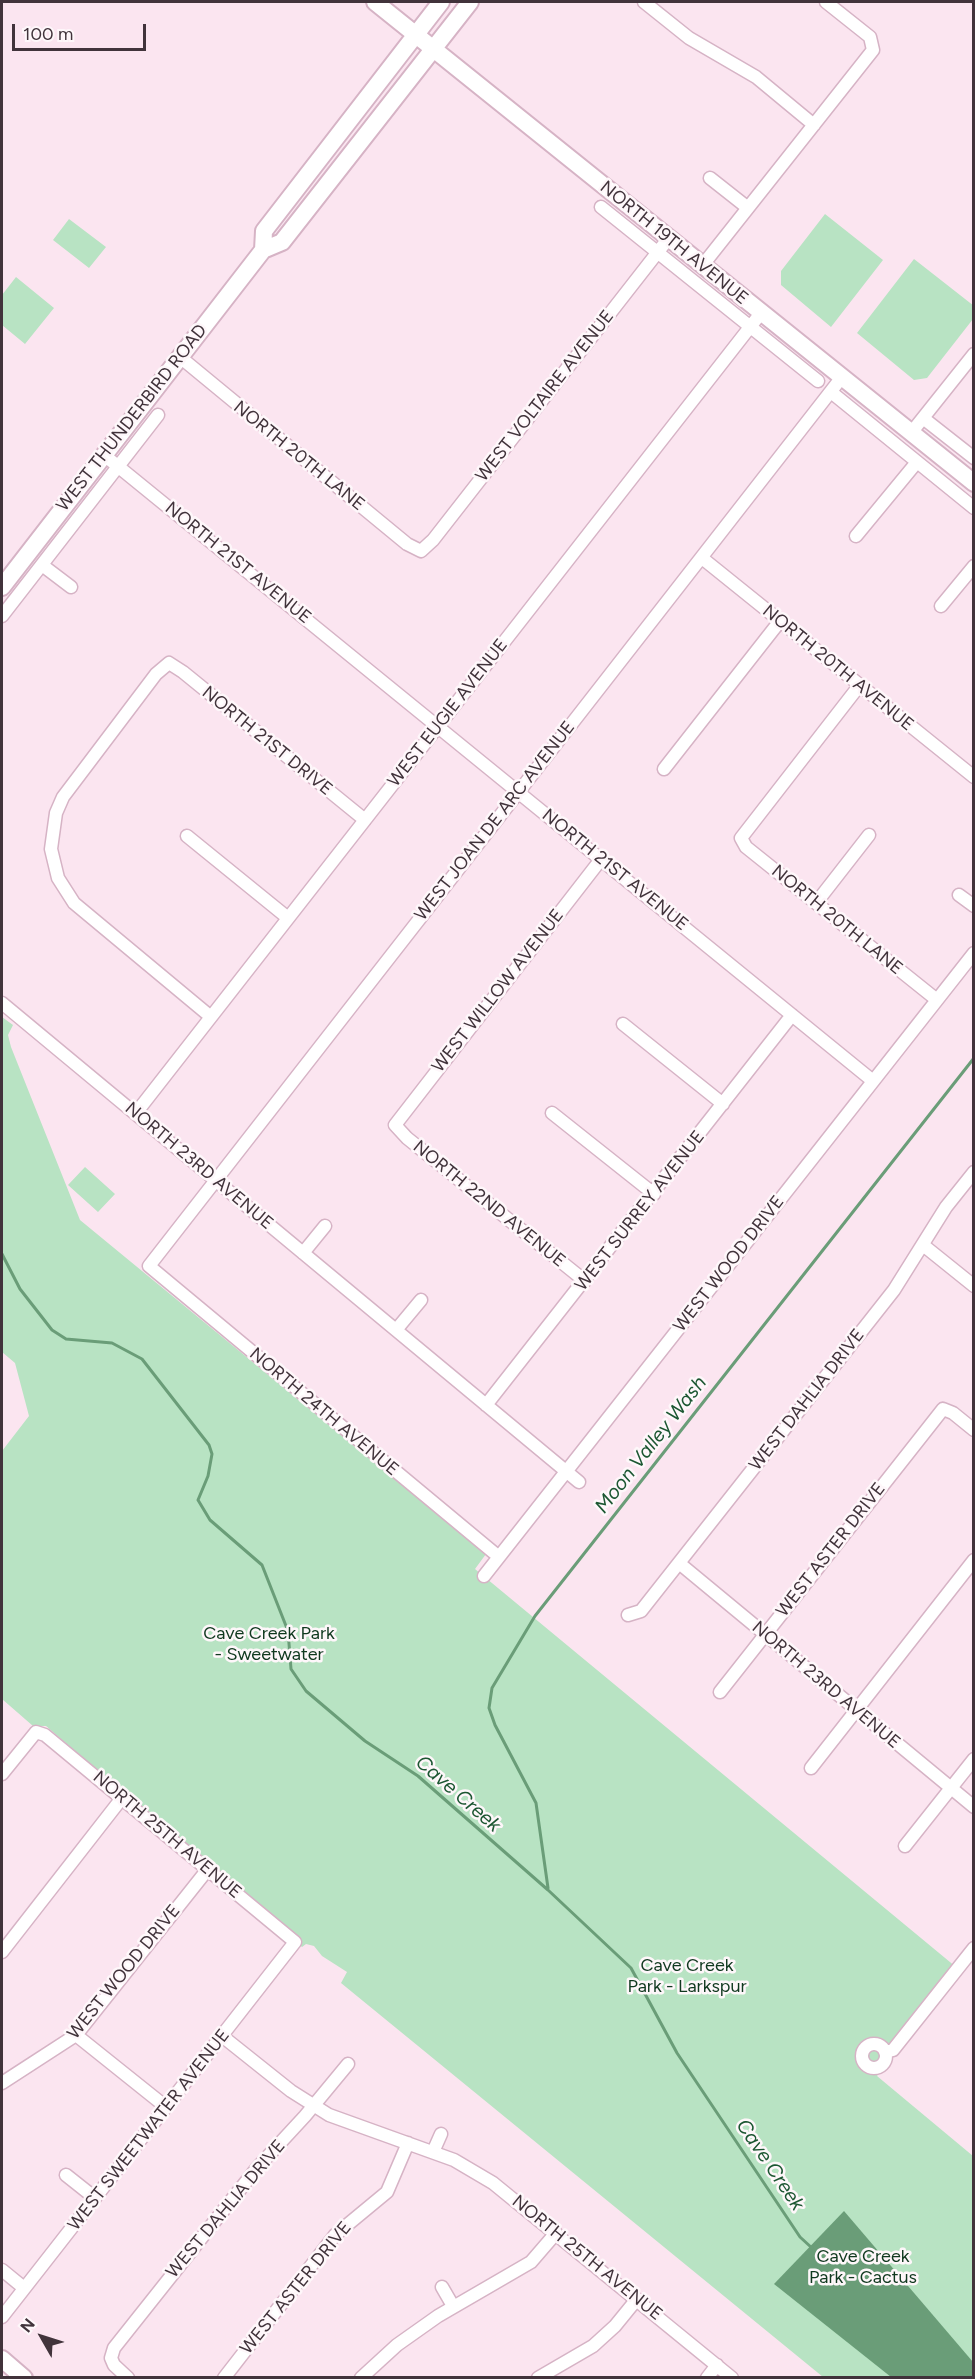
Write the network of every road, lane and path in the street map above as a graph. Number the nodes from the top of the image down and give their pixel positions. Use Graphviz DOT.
graph roads {
  1 [pos="375,2"];
  2 [pos="441,2"];
  3 [pos="471,2"];
  4 [pos="644,2"];
  5 [pos="826,2"];
  6 [pos="842,6"];
  7 [pos="415,33"];
  8 [pos="434,48"];
  9 [pos="814,125"];
  10 [pos="710,178"];
  11 [pos="601,207"];
  12 [pos="748,208"];
  13 [pos="663,245"];
  14 [pos="263,250"];
  15 [pos="702,266"];
  16 [pos="761,313"];
  17 [pos="750,327"];
  18 [pos="974,354"];
  19 [pos="180,357"];
  20 [pos="842,377"];
  21 [pos="818,381"];
  22 [pos="831,392"];
  23 [pos="158,415"];
  24 [pos="923,417"];
  25 [pos="911,433"];
  26 [pos="104,455"];
  27 [pos="974,458"];
  28 [pos="917,462"];
  29 [pos="119,466"];
  30 [pos="974,483"];
  31 [pos="974,508"];
  32 [pos="856,536"];
  33 [pos="421,551"];
  34 [pos="702,558"];
  35 [pos="42,565"];
  36 [pos="974,566"];
  37 [pos="2,587"];
  38 [pos="71,588"];
  39 [pos="941,606"];
  40 [pos="2,616"];
  41 [pos="780,621"];
  42 [pos="859,686"];
  43 [pos="438,726"];
  44 [pos="664,769"];
  45 [pos="974,777"];
  46 [pos="518,791"];
  47 [pos="365,820"];
  48 [pos="869,835"];
  49 [pos="188,836"];
  50 [pos="602,858"];
  51 [pos="959,895"];
  52 [pos="816,903"];
  53 [pos="974,906"];
  54 [pos="288,918"];
  55 [pos="974,952"];
  56 [pos="937,1000"];
  57 [pos="2,1003"];
  58 [pos="792,1015"];
  59 [pos="211,1017"];
  60 [pos="623,1024"];
  61 [pos="873,1081"];
  62 [pos="723,1104"];
  63 [pos="136,1113"];
  64 [pos="552,1113"];
  65 [pos="395,1125"];
  66 [pos="974,1172"];
  67 [pos="214,1179"];
  68 [pos="654,1194"];
  69 [pos="325,1226"];
  70 [pos="923,1245"];
  71 [pos="303,1253"];
  72 [pos="149,1266"];
  73 [pos="585,1281"];
  74 [pos="974,1286"];
  75 [pos="421,1300"];
  76 [pos="396,1330"];
  77 [pos="486,1405"];
  78 [pos="974,1430"];
  79 [pos="567,1472"];
  80 [pos="579,1482"];
  81 [pos="499,1557"];
  82 [pos="974,1560"];
  83 [pos="679,1563"];
  84 [pos="484,1576"];
  85 [pos="628,1615"];
  86 [pos="765,1635"];
  87 [pos="720,1692"];
  88 [pos="856,1710"];
  89 [pos="974,1759"];
  90 [pos="811,1768"];
  91 [pos="2,1774"];
  92 [pos="951,1788"];
  93 [pos="122,1798"];
  94 [pos="974,1807"];
  95 [pos="905,1846"];
  96 [pos="208,1869"];
  97 [pos="296,1942"];
  98 [pos="974,1948"];
  99 [pos="2,1952"];
  100 [pos="76,2036"];
  101 [pos="222,2036"];
  102 [pos="885,2052"];
  103 [pos="348,2064"];
  104 [pos="2,2083"];
  105 [pos="314,2105"];
  106 [pos="166,2106"];
  107 [pos="441,2134"];
  108 [pos="408,2143"];
  109 [pos="433,2152"];
  110 [pos="66,2175"];
  111 [pos="95,2198"];
  112 [pos="556,2233"];
  113 [pos="2,2270"];
  114 [pos="442,2287"];
  115 [pos="24,2288"];
  116 [pos="637,2299"];
  117 [pos="453,2306"];
  118 [pos="2,2317"];
  119 [pos="2,2359"];
  120 [pos="717,2365"];
  121 [pos="24,2378"];
  122 [pos="128,2378"];
  123 [pos="224,2378"];
  124 [pos="361,2378"];
  125 [pos="538,2378"];
  126 [pos="707,2378"];
  127 [pos="732,2378"];
  1 -- 7 [label="main road, NORTH 19TH AVENUE"];
  2 -- 7 [label="main road, WEST THUNDERBIRD ROAD"];
  3 -- 8 [label="main road, WEST THUNDERBIRD ROAD"];
  4 -- 9 [label="street"];
  5 -- 6 [label="street"];
  6 -- 9 [label="street"];
  7 -- 8 [label="main road, NORTH 19TH AVENUE"];
  7 -- 14 [label="main road, WEST THUNDERBIRD ROAD"];
  8 -- 13 [label="main road, NORTH 19TH AVENUE"];
  8 -- 14 [label="main road, WEST THUNDERBIRD ROAD"];
  9 -- 12 [label="street"];
  10 -- 12 [label="street"];
  11 -- 13 [label="street, NORTH 19TH AVENUE"];
  12 -- 15 [label="street"];
  13 -- 15 [label="main road, NORTH 19TH AVENUE"];
  13 -- 17 [label="street, NORTH 19TH AVENUE"];
  13 -- 33 [label="street, WEST VOLTAIRE AVENUE"];
  14 -- 19 [label="main road, WEST THUNDERBIRD ROAD"];
  15 -- 16 [label="main road, NORTH 19TH AVENUE"];
  16 -- 17 [label="street, WEST EUGIE AVENUE"];
  16 -- 20 [label="main road, NORTH 19TH AVENUE"];
  17 -- 21 [label="street, NORTH 19TH AVENUE"];
  17 -- 43 [label="street, WEST EUGIE AVENUE"];
  18 -- 24 [label="street"];
  19 -- 26 [label="main road, WEST THUNDERBIRD ROAD"];
  19 -- 33 [label="street, NORTH 20TH LANE"];
  20 -- 22 [label="street, WEST JOAN DE ARC AVENUE"];
  20 -- 25 [label="main road, NORTH 19TH AVENUE"];
  22 -- 28 [label="street"];
  22 -- 34 [label="street, WEST JOAN DE ARC AVENUE"];
  23 -- 29 [label="street, WEST THUNDERBIRD ROAD"];
  24 -- 25 [label="street"];
  24 -- 27 [label="street"];
  25 -- 30 [label="main road, NORTH 19TH AVENUE"];
  26 -- 29 [label="street, NORTH 21ST AVENUE"];
  26 -- 37 [label="main road, WEST THUNDERBIRD ROAD"];
  28 -- 31 [label="street"];
  28 -- 32 [label="street"];
  29 -- 35 [label="street, WEST THUNDERBIRD ROAD"];
  29 -- 43 [label="street, NORTH 21ST AVENUE"];
  34 -- 41 [label="street, NORTH 20TH AVENUE"];
  34 -- 46 [label="street, WEST JOAN DE ARC AVENUE"];
  35 -- 38 [label="street"];
  35 -- 40 [label="street, WEST THUNDERBIRD ROAD"];
  36 -- 39 [label="street"];
  41 -- 42 [label="street, NORTH 20TH AVENUE"];
  41 -- 44 [label="street"];
  42 -- 45 [label="street, NORTH 20TH AVENUE"];
  42 -- 52 [label="street, NORTH 20TH LANE"];
  43 -- 46 [label="street, NORTH 21ST AVENUE"];
  43 -- 47 [label="street, WEST EUGIE AVENUE"];
  46 -- 50 [label="street, NORTH 21ST AVENUE"];
  46 -- 67 [label="street, WEST JOAN DE ARC AVENUE"];
  47 -- 54 [label="street, WEST EUGIE AVENUE"];
  47 -- 59 [label="street, NORTH 21ST DRIVE"];
  48 -- 52 [label="street"];
  49 -- 54 [label="street"];
  50 -- 58 [label="street, NORTH 21ST AVENUE"];
  50 -- 65 [label="street, WEST WILLOW AVENUE"];
  51 -- 53 [label="street"];
  52 -- 56 [label="street, NORTH 20TH LANE"];
  54 -- 59 [label="street, WEST EUGIE AVENUE"];
  55 -- 56 [label="street, WEST WOOD DRIVE"];
  56 -- 61 [label="street, WEST WOOD DRIVE"];
  57 -- 63 [label="street, NORTH 23RD AVENUE"];
  58 -- 61 [label="street, NORTH 21ST AVENUE"];
  58 -- 62 [label="street, WEST SURREY AVENUE"];
  59 -- 63 [label="street, WEST EUGIE AVENUE"];
  60 -- 62 [label="street"];
  61 -- 79 [label="street, WEST WOOD DRIVE"];
  62 -- 68 [label="street, WEST SURREY AVENUE"];
  63 -- 67 [label="street, NORTH 23RD AVENUE"];
  64 -- 68 [label="street"];
  65 -- 73 [label="street, NORTH 22ND AVENUE"];
  66 -- 70 [label="street, WEST DAHLIA DRIVE"];
  67 -- 71 [label="street, NORTH 23RD AVENUE"];
  67 -- 72 [label="street, WEST JOAN DE ARC AVENUE"];
  68 -- 73 [label="street, WEST SURREY AVENUE"];
  69 -- 71 [label="street"];
  70 -- 74 [label="street"];
  70 -- 83 [label="street, WEST DAHLIA DRIVE"];
  71 -- 76 [label="street, NORTH 23RD AVENUE"];
  72 -- 81 [label="street, NORTH 24TH AVENUE"];
  73 -- 77 [label="street, WEST SURREY AVENUE"];
  75 -- 76 [label="street"];
  76 -- 77 [label="street, NORTH 23RD AVENUE"];
  77 -- 79 [label="street, NORTH 23RD AVENUE"];
  78 -- 86 [label="street, WEST ASTER DRIVE"];
  79 -- 80 [label="street, NORTH 23RD AVENUE"];
  79 -- 81 [label="street, WEST WOOD DRIVE"];
  81 -- 84 [label="street, WEST WOOD DRIVE"];
  82 -- 88 [label="street"];
  83 -- 85 [label="street, WEST DAHLIA DRIVE"];
  83 -- 86 [label="street, NORTH 23RD AVENUE"];
  86 -- 87 [label="street, WEST ASTER DRIVE"];
  86 -- 88 [label="street, NORTH 23RD AVENUE"];
  88 -- 90 [label="street"];
  88 -- 92 [label="street, NORTH 23RD AVENUE"];
  89 -- 92 [label="street"];
  91 -- 93 [label="street, NORTH 25TH AVENUE"];
  92 -- 94 [label="street, NORTH 23RD AVENUE"];
  92 -- 95 [label="street"];
  93 -- 96 [label="street, NORTH 25TH AVENUE"];
  93 -- 99 [label="street"];
  96 -- 97 [label="street, NORTH 25TH AVENUE"];
  96 -- 100 [label="street, WEST WOOD DRIVE"];
  97 -- 101 [label="street, WEST SWEETWATER AVENUE"];
  98 -- 102 [label="street"];
  100 -- 104 [label="street, WEST WOOD DRIVE"];
  100 -- 106 [label="street"];
  101 -- 105 [label="street, NORTH 25TH AVENUE"];
  101 -- 106 [label="street, WEST SWEETWATER AVENUE"];
  103 -- 105 [label="street, WEST DAHLIA DRIVE"];
  105 -- 108 [label="street, NORTH 25TH AVENUE"];
  105 -- 122 [label="street, WEST DAHLIA DRIVE"];
  106 -- 111 [label="street, WEST SWEETWATER AVENUE"];
  107 -- 109 [label="street"];
  108 -- 109 [label="street, NORTH 25TH AVENUE"];
  108 -- 123 [label="street, WEST ASTER DRIVE"];
  109 -- 112 [label="street, NORTH 25TH AVENUE"];
  110 -- 111 [label="street"];
  111 -- 115 [label="street, WEST SWEETWATER AVENUE"];
  112 -- 116 [label="street, NORTH 25TH AVENUE"];
  112 -- 117 [label="street"];
  113 -- 115 [label="street"];
  114 -- 117 [label="street"];
  115 -- 118 [label="street, WEST SWEETWATER AVENUE"];
  116 -- 120 [label="street, NORTH 25TH AVENUE"];
  116 -- 125 [label="street"];
  117 -- 124 [label="street"];
  119 -- 121 [label="main road"];
  120 -- 126 [label="street"];
  120 -- 127 [label="street, NORTH 25TH AVENUE"];
}
